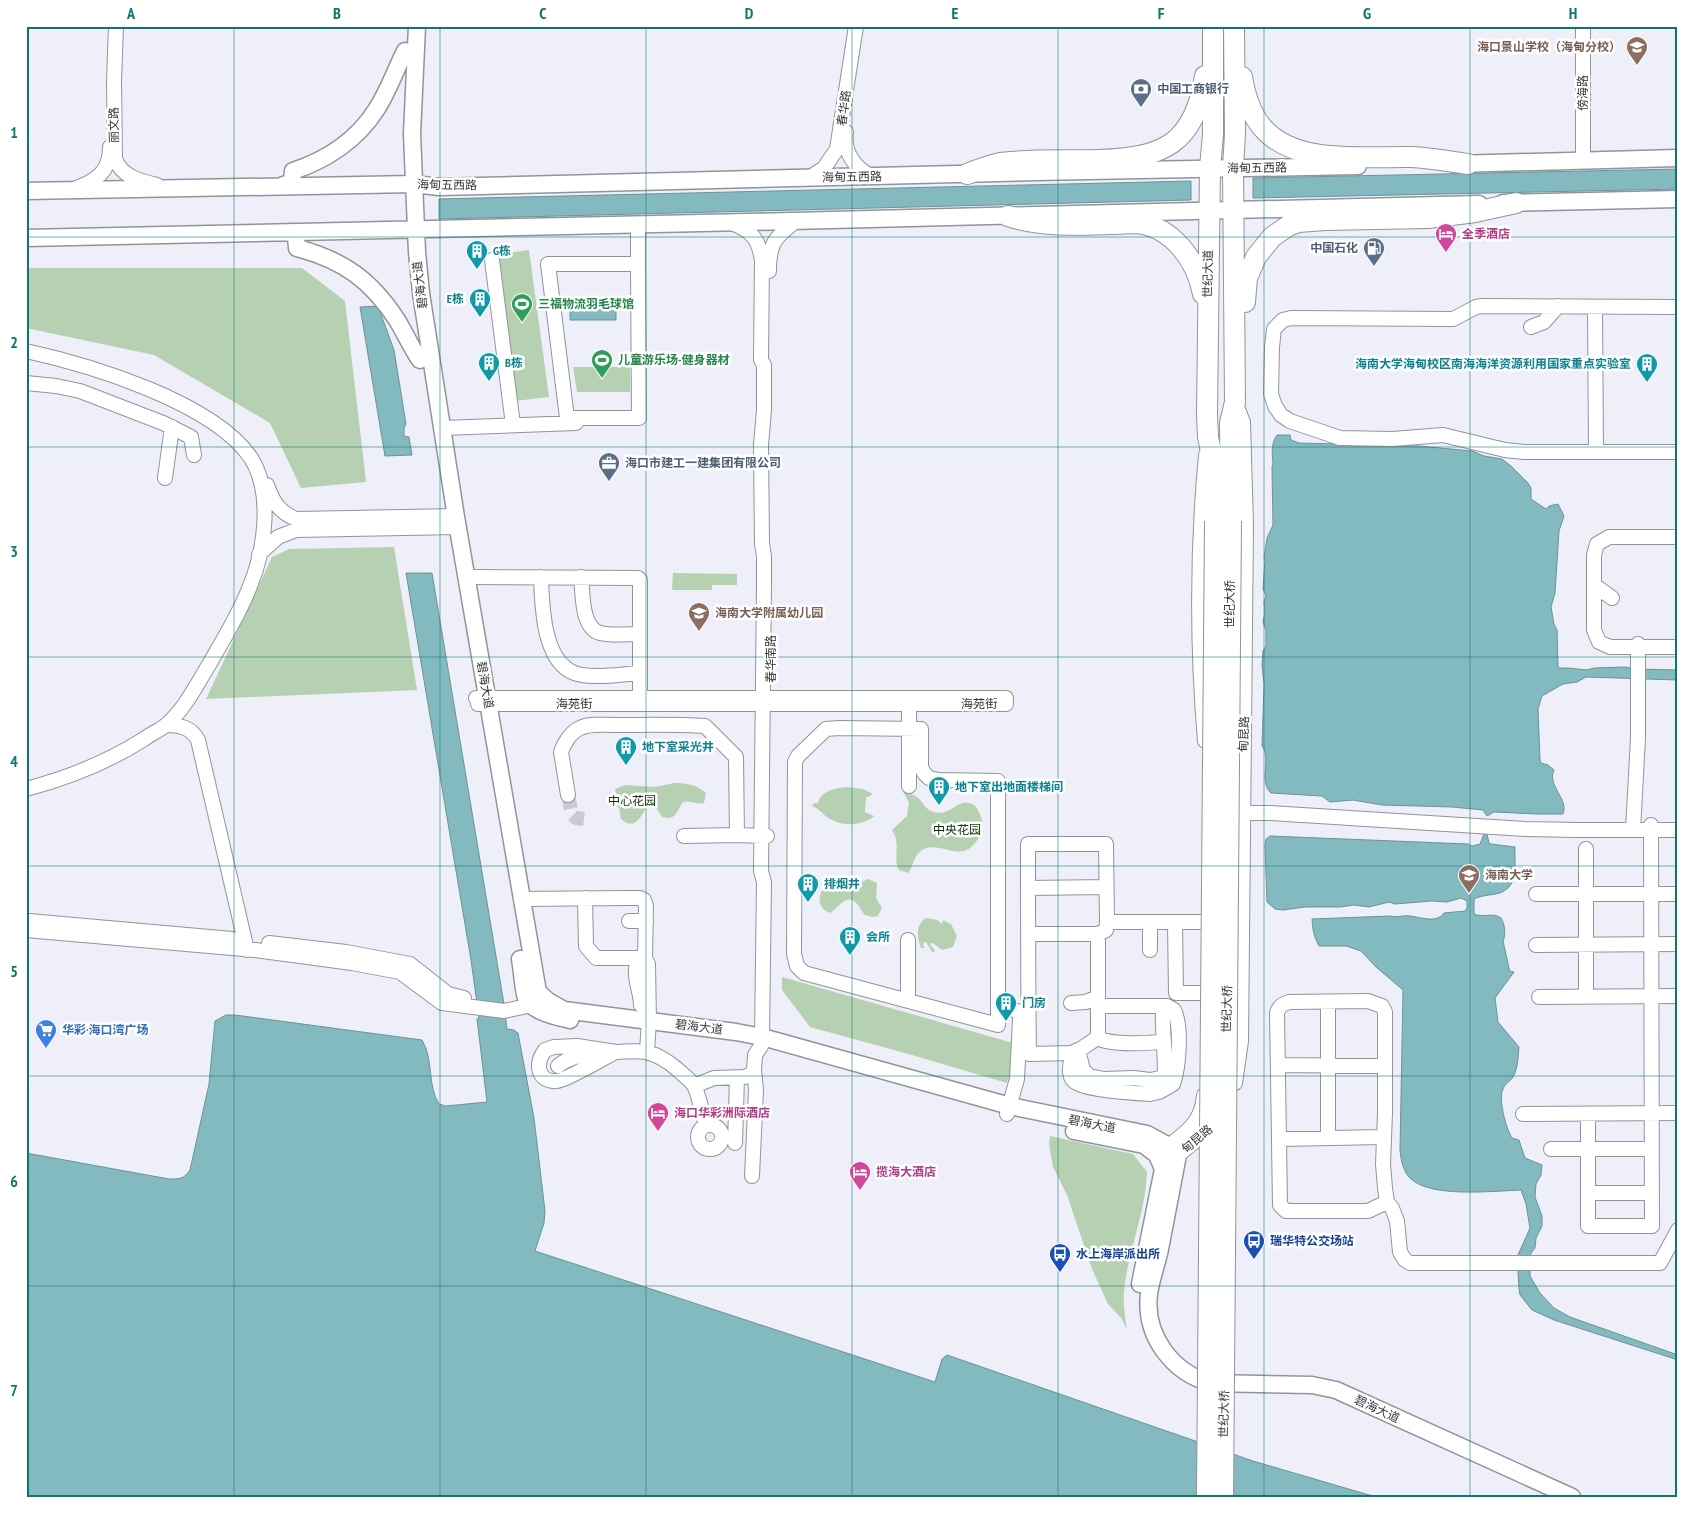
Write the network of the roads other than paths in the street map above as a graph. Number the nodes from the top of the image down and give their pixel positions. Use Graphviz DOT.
graph roads {
  1 [pos="112,26"];
  2 [pos="116,26"];
  3 [pos="407,26"];
  4 [pos="417,26"];
  5 [pos="856,26"];
  6 [pos="862,26"];
  7 [pos="1583,26"];
  8 [pos="1588,26"];
  9 [pos="1213,29"];
  10 [pos="1234,32"];
  11 [pos="405,51"];
  12 [pos="1678,158"];
  13 [pos="1586,160"];
  14 [pos="1468,164"];
  15 [pos="1210,168"];
  16 [pos="1233,168"];
  17 [pos="967,174"];
  18 [pos="873,177"];
  19 [pos="809,178"];
  20 [pos="409,185"];
  21 [pos="281,186"];
  22 [pos="170,188"];
  23 [pos="70,190"];
  24 [pos="26,191"];
  25 [pos="1678,199"];
  26 [pos="1516,203"];
  27 [pos="1209,211"];
  28 [pos="1234,211"];
  29 [pos="1008,216"];
  30 [pos="796,221"];
  31 [pos="732,223"];
  32 [pos="638,224"];
  33 [pos="411,230"];
  34 [pos="290,232"];
  35 [pos="26,238"];
  36 [pos="492,260"];
  37 [pos="638,264"];
  38 [pos="1208,301"];
  39 [pos="1234,307"];
  40 [pos="1678,307"];
  41 [pos="1556,308"];
  42 [pos="1597,310"];
  43 [pos="1678,313"];
  44 [pos="1531,327"];
  45 [pos="26,347"];
  46 [pos="26,351"];
  47 [pos="420,360"];
  48 [pos="635,370"];
  49 [pos="26,383"];
  50 [pos="1235,402"];
  51 [pos="636,420"];
  52 [pos="513,425"];
  53 [pos="172,427"];
  54 [pos="442,428"];
  55 [pos="1208,437"];
  56 [pos="1678,447"];
  57 [pos="1597,450"];
  58 [pos="1678,452"];
  59 [pos="194,455"];
  60 [pos="165,478"];
  61 [pos="1223,521"];
  62 [pos="452,522"];
  63 [pos="1678,538"];
  64 [pos="259,554"];
  65 [pos="467,577"];
  66 [pos="541,577"];
  67 [pos="581,577"];
  68 [pos="1596,586"];
  69 [pos="1612,598"];
  70 [pos="640,634"];
  71 [pos="1638,646"];
  72 [pos="1678,646"];
  73 [pos="640,673"];
  74 [pos="482,701"];
  75 [pos="625,701"];
  76 [pos="640,701"];
  77 [pos="766,701"];
  78 [pos="909,701"];
  79 [pos="166,725"];
  80 [pos="625,725"];
  81 [pos="909,729"];
  82 [pos="567,741"];
  83 [pos="572,775"];
  84 [pos="909,786"];
  85 [pos="26,789"];
  86 [pos="568,795"];
  87 [pos="1242,818"];
  88 [pos="1205,824"];
  89 [pos="1628,825"];
  90 [pos="1678,825"];
  91 [pos="1651,827"];
  92 [pos="1678,830"];
  93 [pos="737,835"];
  94 [pos="684,836"];
  95 [pos="764,836"];
  96 [pos="1586,848"];
  97 [pos="1020,850"];
  98 [pos="1028,888"];
  99 [pos="1106,888"];
  100 [pos="1536,894"];
  101 [pos="1586,894"];
  102 [pos="1650,894"];
  103 [pos="1678,894"];
  104 [pos="584,898"];
  105 [pos="521,899"];
  106 [pos="26,921"];
  107 [pos="629,921"];
  108 [pos="646,921"];
  109 [pos="1107,922"];
  110 [pos="1150,922"];
  111 [pos="1205,922"];
  112 [pos="1175,923"];
  113 [pos="26,930"];
  114 [pos="1028,934"];
  115 [pos="1098,934"];
  116 [pos="908,940"];
  117 [pos="243,944"];
  118 [pos="1650,944"];
  119 [pos="1678,944"];
  120 [pos="1536,945"];
  121 [pos="1586,945"];
  122 [pos="1150,950"];
  123 [pos="645,958"];
  124 [pos="1205,993"];
  125 [pos="1651,996"];
  126 [pos="1678,996"];
  127 [pos="1539,997"];
  128 [pos="1586,997"];
  129 [pos="537,1000"];
  130 [pos="908,1000"];
  131 [pos="1098,1002"];
  132 [pos="1328,1002"];
  133 [pos="1071,1003"];
  134 [pos="998,1005"];
  135 [pos="1162,1006"];
  136 [pos="1020,1012"];
  137 [pos="645,1025"];
  138 [pos="1097,1038"];
  139 [pos="1164,1041"];
  140 [pos="1204,1041"];
  141 [pos="1241,1041"];
  142 [pos="765,1042"];
  143 [pos="1078,1050"];
  144 [pos="647,1051"];
  145 [pos="616,1052"];
  146 [pos="1278,1065"];
  147 [pos="558,1066"];
  148 [pos="1328,1066"];
  149 [pos="1385,1066"];
  150 [pos="754,1070"];
  151 [pos="737,1078"];
  152 [pos="694,1086"];
  153 [pos="1009,1110"];
  154 [pos="1523,1114"];
  155 [pos="1588,1114"];
  156 [pos="1652,1114"];
  157 [pos="1678,1114"];
  158 [pos="706,1125"];
  159 [pos="1384,1137"];
  160 [pos="1328,1138"];
  161 [pos="1279,1139"];
  162 [pos="735,1143"];
  163 [pos="1551,1149"];
  164 [pos="1588,1149"];
  165 [pos="1652,1149"];
  166 [pos="1168,1152"];
  167 [pos="752,1176"];
  168 [pos="1588,1193"];
  169 [pos="1652,1193"];
  170 [pos="1387,1202"];
  171 [pos="1678,1230"];
  172 [pos="1207,1497"];
  173 [pos="1223,1497"];
  174 [pos="1549,1497"];
  175 [pos="1572,1497"];
  1 -- 23 [label="street, 丽文路"];
  2 -- 22 [label="street, 丽文路"];
  3 -- 11 [label="main road, 碧海大道"];
  4 -- 20 [label="main road, 碧海大道"];
  5 -- 19 [label="street, 春华路"];
  6 -- 18 [label="street, 春华路"];
  7 -- 13 [label="street, 傍海路"];
  8 -- 13 [label="street, 傍海路"];
  9 -- 15 [label="highway, 世纪大道"];
  9 -- 17 [label="highway"];
  10 -- 14 [label="highway"];
  10 -- 16 [label="highway, 世纪大道"];
  11 -- 20 [label="main road, 碧海大道"];
  11 -- 21 [label="main road"];
  12 -- 13 [label="main road, 海甸五西路"];
  13 -- 14 [label="main road, 海甸五西路"];
  14 -- 16 [label="main road, 海甸五西路"];
  15 -- 16 [label="main road, 海甸五西路"];
  15 -- 17 [label="main road, 海甸五西路"];
  15 -- 27 [label="highway, 世纪大道"];
  16 -- 28 [label="highway, 世纪大道"];
  17 -- 18 [label="main road, 海甸五西路"];
  18 -- 19 [label="main road, 海甸五西路"];
  19 -- 20 [label="main road, 海甸五西路"];
  20 -- 21 [label="main road, 海甸五西路"];
  20 -- 33 [label="main road, 碧海大道"];
  21 -- 22 [label="main road, 海甸五西路"];
  22 -- 23 [label="main road, 海甸五西路"];
  23 -- 24 [label="main road, 海甸五西路"];
  25 -- 26 [label="main road"];
  26 -- 28 [label="main road"];
  26 -- 39 [label="highway"];
  27 -- 28 [label="main road"];
  27 -- 29 [label="main road"];
  27 -- 38 [label="highway, 世纪大道"];
  28 -- 39 [label="highway, 世纪大道"];
  29 -- 30 [label="main road"];
  29 -- 38 [label="highway"];
  30 -- 31 [label="main road"];
  30 -- 77 [label="street, 春华南路"];
  31 -- 32 [label="main road"];
  31 -- 77 [label="street, 春华南路"];
  32 -- 33 [label="main road"];
  32 -- 37 [label="street"];
  33 -- 34 [label="main road"];
  33 -- 47 [label="main road, 碧海大道"];
  33 -- 54 [label="main road, 碧海大道"];
  34 -- 35 [label="main road"];
  34 -- 47 [label="main road"];
  36 -- 52 [label="street"];
  37 -- 51 [label="street"];
  37 -- 51 [label="street"];
  38 -- 55 [label="highway, 世纪大道"];
  39 -- 50 [label="highway, 世纪大道"];
  40 -- 42 [label="street"];
  41 -- 42 [label="street"];
  41 -- 44 [label="street"];
  41 -- 57 [label="street"];
  42 -- 43 [label="street"];
  42 -- 57 [label="street"];
  45 -- 62 [label="street"];
  46 -- 64 [label="street"];
  47 -- 62 [label="main road, 碧海大道"];
  48 -- 51 [label="street"];
  49 -- 53 [label="street"];
  50 -- 61 [label="highway, 世纪大道"];
  50 -- 87 [label="street, 甸昆路"];
  51 -- 52 [label="street"];
  52 -- 54 [label="street"];
  53 -- 59 [label="street"];
  53 -- 60 [label="street"];
  54 -- 62 [label="main road, 碧海大道"];
  55 -- 61 [label="highway, 世纪大道"];
  55 -- 88 [label="street, 甸昆路"];
  56 -- 57 [label="street"];
  57 -- 58 [label="street"];
  61 -- 172 [label="highway, 世纪大桥, bridge"];
  61 -- 173 [label="highway, 世纪大桥, bridge"];
  62 -- 64 [label="street"];
  62 -- 65 [label="main road, 碧海大道"];
  62 -- 74 [label="main road, 碧海大道"];
  63 -- 68 [label="street"];
  64 -- 79 [label="street"];
  65 -- 66 [label="street"];
  65 -- 74 [label="main road, 碧海大道"];
  66 -- 67 [label="street"];
  66 -- 73 [label="street"];
  67 -- 70 [label="street"];
  67 -- 70 [label="street"];
  68 -- 69 [label="street"];
  68 -- 71 [label="street"];
  70 -- 73 [label="street"];
  71 -- 72 [label="street"];
  71 -- 89 [label="street"];
  73 -- 76 [label="street"];
  74 -- 75 [label="street, 海苑街"];
  74 -- 105 [label="main road, 碧海大道"];
  74 -- 129 [label="main road, 碧海大道"];
  75 -- 76 [label="street, 海苑街"];
  75 -- 80 [label="street"];
  76 -- 77 [label="street, 海苑街"];
  77 -- 78 [label="street, 海苑街"];
  77 -- 95 [label="street, 春华南路"];
  78 -- 78 [label="street, 海苑街"];
  78 -- 81 [label="street"];
  79 -- 85 [label="street"];
  79 -- 117 [label="street"];
  80 -- 82 [label="street"];
  80 -- 93 [label="street"];
  81 -- 84 [label="street"];
  81 -- 130 [label="street"];
  81 -- 134 [label="street"];
  82 -- 83 [label="street"];
  82 -- 86 [label="street"];
  87 -- 88 [label="street"];
  87 -- 89 [label="street"];
  87 -- 141 [label="street, 甸昆路"];
  88 -- 111 [label="street, 甸昆路"];
  89 -- 91 [label="street"];
  90 -- 91 [label="street"];
  91 -- 92 [label="street"];
  91 -- 102 [label="street"];
  93 -- 94 [label="street"];
  93 -- 95 [label="street"];
  95 -- 142 [label="street, 春华南路"];
  96 -- 101 [label="street"];
  97 -- 136 [label="street"];
  98 -- 99 [label="street"];
  98 -- 99 [label="street"];
  98 -- 114 [label="street"];
  99 -- 109 [label="street"];
  100 -- 101 [label="street"];
  101 -- 102 [label="street"];
  101 -- 121 [label="street"];
  102 -- 103 [label="street"];
  102 -- 118 [label="street"];
  104 -- 105 [label="street"];
  104 -- 108 [label="street"];
  104 -- 123 [label="street"];
  105 -- 129 [label="main road, 碧海大道"];
  106 -- 117 [label="street"];
  107 -- 108 [label="street"];
  108 -- 123 [label="street"];
  109 -- 110 [label="street"];
  109 -- 115 [label="street"];
  110 -- 112 [label="street"];
  110 -- 122 [label="street"];
  111 -- 112 [label="street"];
  111 -- 124 [label="street, 甸昆路"];
  112 -- 124 [label="street"];
  113 -- 117 [label="street"];
  114 -- 115 [label="street"];
  114 -- 143 [label="street"];
  115 -- 131 [label="street"];
  116 -- 130 [label="street"];
  117 -- 129 [label="street"];
  118 -- 119 [label="street"];
  118 -- 121 [label="street"];
  118 -- 125 [label="street"];
  120 -- 121 [label="street"];
  121 -- 128 [label="street"];
  123 -- 137 [label="street"];
  124 -- 140 [label="street, 甸昆路"];
  125 -- 126 [label="street"];
  125 -- 128 [label="street"];
  125 -- 156 [label="street"];
  127 -- 128 [label="street"];
  129 -- 137 [label="main road, 碧海大道"];
  130 -- 134 [label="street"];
  131 -- 133 [label="street"];
  131 -- 135 [label="street"];
  131 -- 138 [label="street"];
  132 -- 146 [label="street"];
  132 -- 148 [label="street"];
  132 -- 149 [label="street"];
  134 -- 136 [label="street"];
  135 -- 139 [label="street"];
  135 -- 143 [label="street"];
  136 -- 153 [label="street"];
  137 -- 142 [label="main road, 碧海大道"];
  137 -- 144 [label="street"];
  138 -- 139 [label="street"];
  138 -- 143 [label="street"];
  139 -- 143 [label="street"];
  140 -- 141 [label="street"];
  140 -- 166 [label="street, 甸昆路"];
  141 -- 166 [label="street, 甸昆路"];
  142 -- 150 [label="street, 春华南路"];
  142 -- 153 [label="main road, 碧海大道"];
  144 -- 145 [label="street"];
  144 -- 152 [label="street"];
  145 -- 145 [label="street"];
  145 -- 147 [label="street"];
  146 -- 148 [label="street"];
  146 -- 161 [label="street"];
  148 -- 149 [label="street"];
  148 -- 160 [label="street"];
  149 -- 159 [label="street"];
  150 -- 151 [label="street"];
  150 -- 167 [label="street, 春华南路"];
  151 -- 152 [label="street"];
  151 -- 162 [label="street"];
  152 -- 158 [label="street"];
  153 -- 166 [label="main road, 碧海大道"];
  154 -- 155 [label="street"];
  155 -- 156 [label="street"];
  155 -- 164 [label="street"];
  156 -- 157 [label="street"];
  156 -- 165 [label="street"];
  159 -- 160 [label="street"];
  159 -- 170 [label="street"];
  160 -- 161 [label="street"];
  161 -- 170 [label="street"];
  163 -- 164 [label="street"];
  164 -- 165 [label="street"];
  164 -- 168 [label="street"];
  165 -- 169 [label="street"];
  166 -- 174 [label="main road, 碧海大道"];
  166 -- 175 [label="main road, 碧海大道"];
  168 -- 169 [label="street"];
  168 -- 169 [label="street"];
  170 -- 171 [label="street"];
}
